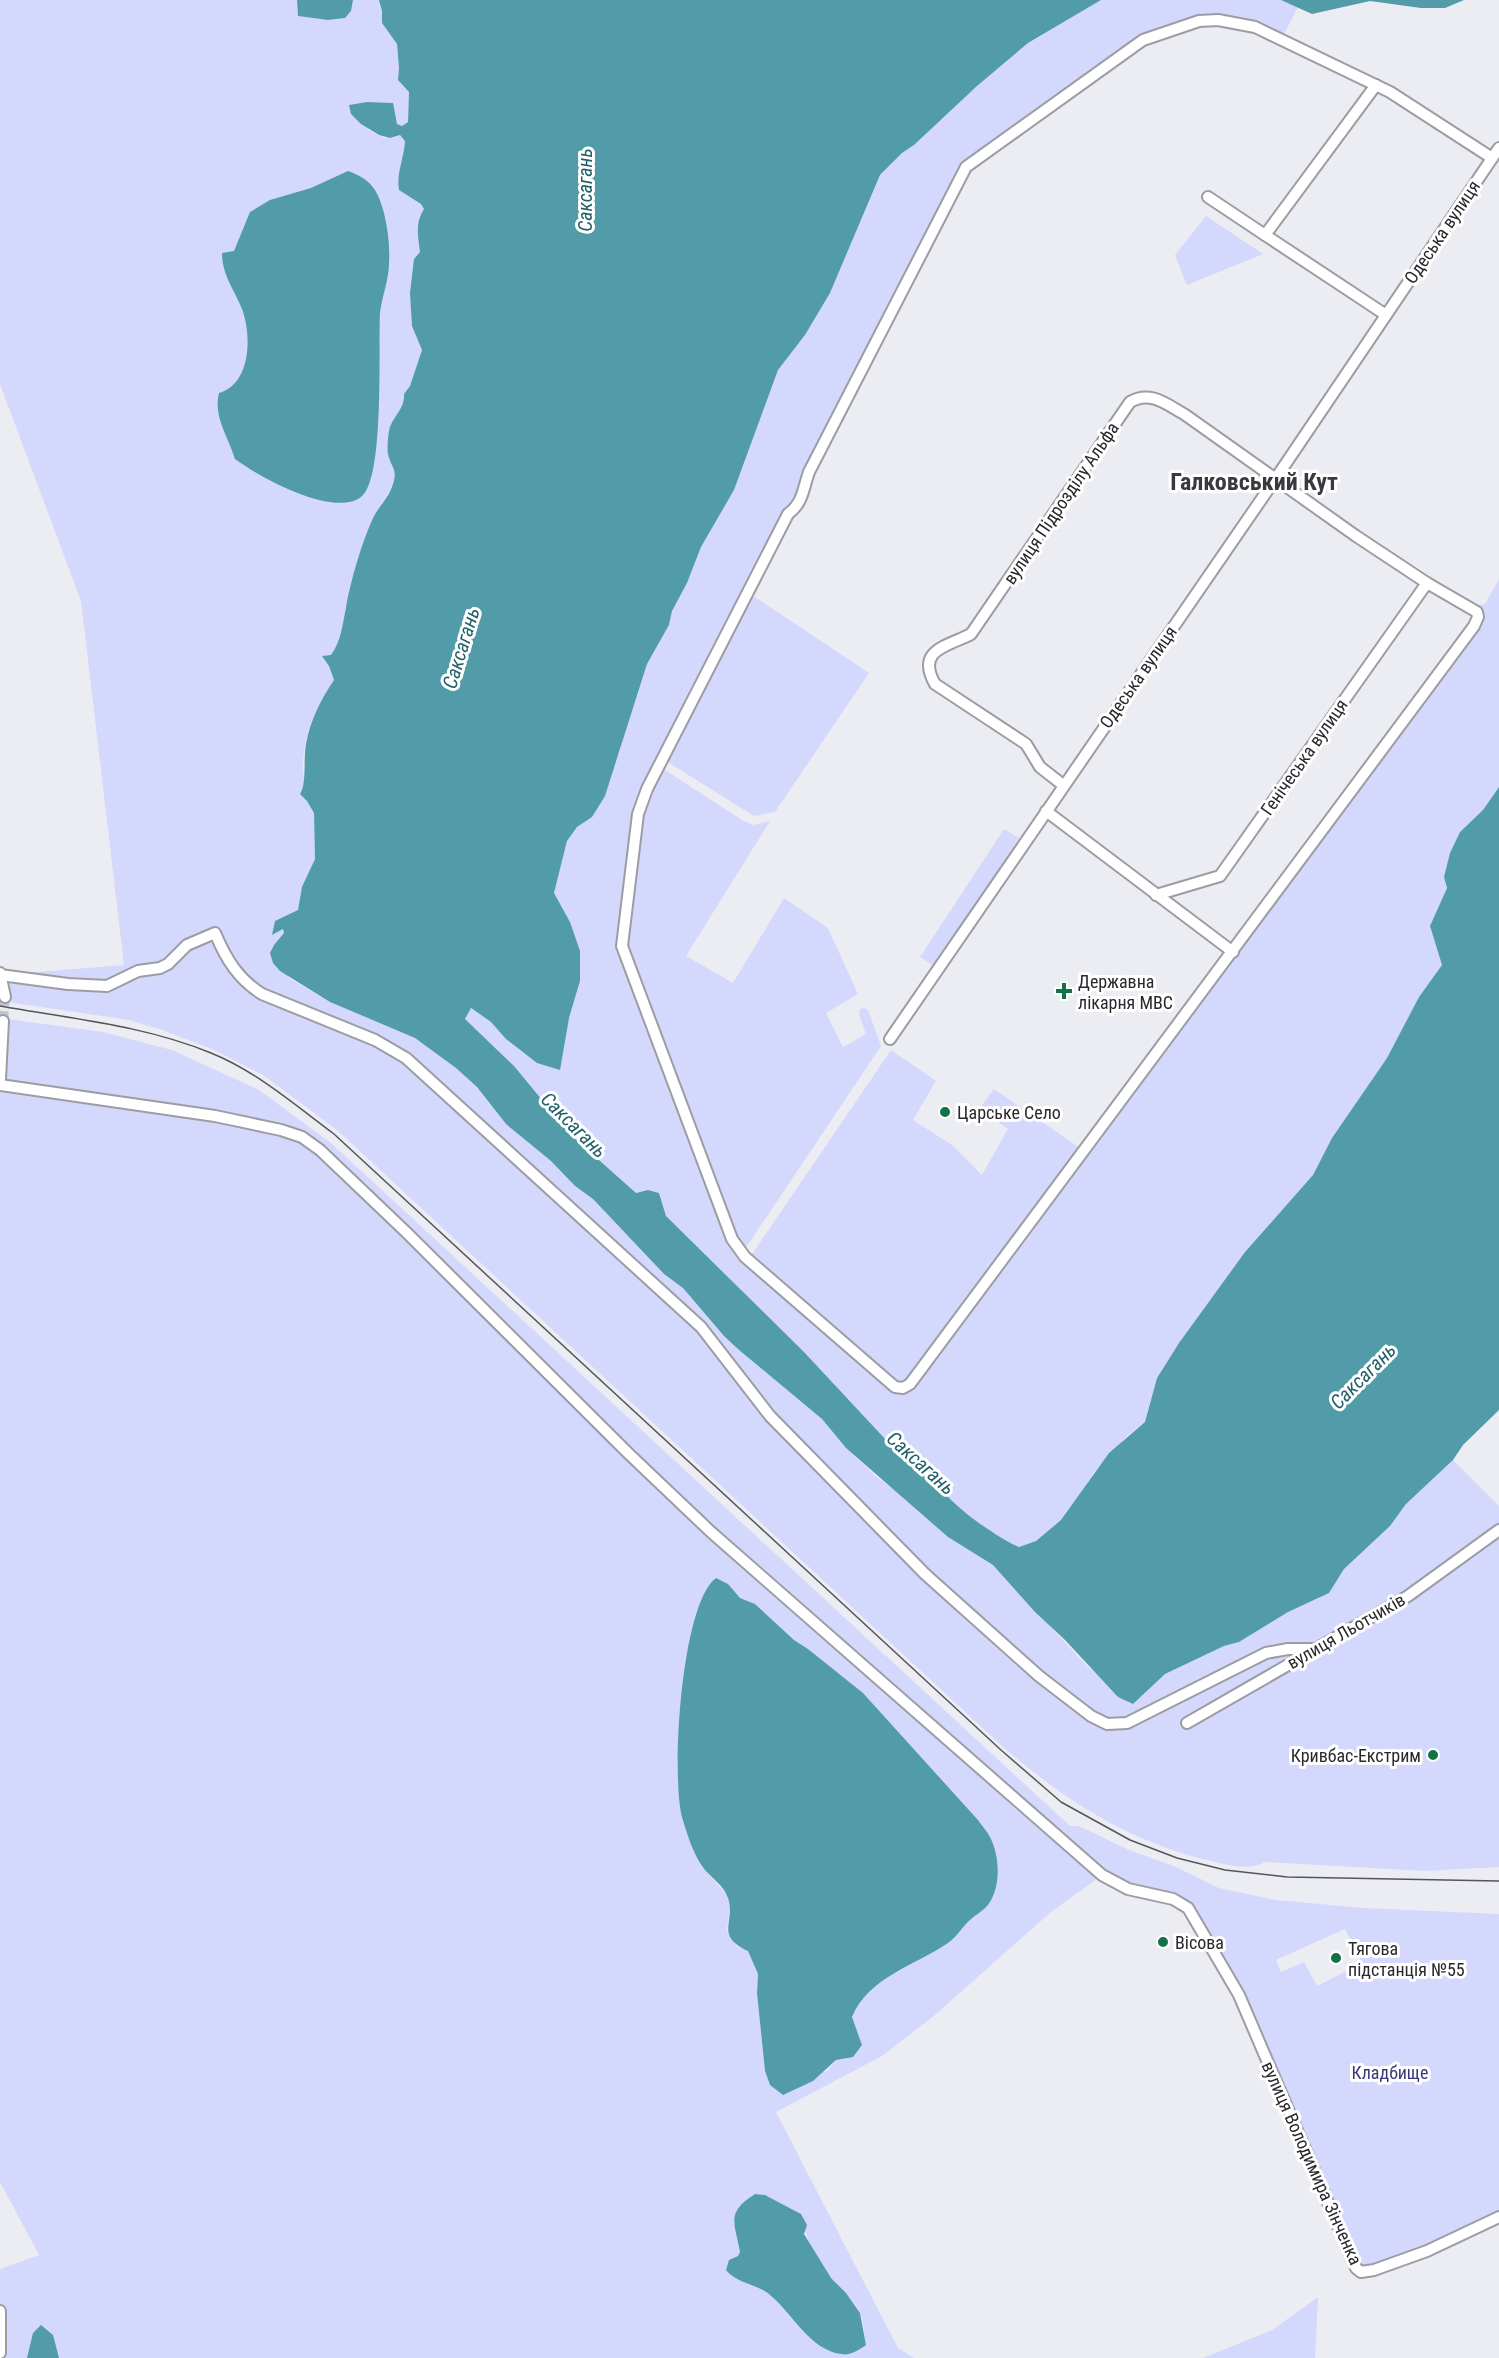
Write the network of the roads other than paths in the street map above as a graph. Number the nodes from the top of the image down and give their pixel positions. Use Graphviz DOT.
graph roads {
  1 [pos="1376,85"];
  2 [pos="1499,148"];
  3 [pos="1492,158"];
  4 [pos="1208,197"];
  5 [pos="1265,235"];
  6 [pos="1386,315"];
  7 [pos="1276,478"];
  8 [pos="1427,583"];
  9 [pos="1064,785"];
  10 [pos="1046,811"];
  11 [pos="1156,895"];
  12 [pos="1233,951"];
  13 [pos="0,974"];
  14 [pos="5,996"];
  15 [pos="3,1021"];
  16 [pos="890,1038"];
  17 [pos="0,1079"];
  18 [pos="0,1084"];
  19 [pos="1499,1530"];
  20 [pos="1315,1649"];
  21 [pos="1187,1723"];
  22 [pos="1499,2217"];
  23 [pos="0,2311"];
  24 [pos="0,2353"];
  1 -- 3 [label="street"];
  1 -- 5 [label="street"];
  1 -- 12 [label="street"];
  2 -- 3 [label="street, Одеська вулиця"];
  3 -- 6 [label="street, Одеська вулиця"];
  4 -- 5 [label="street"];
  5 -- 6 [label="street"];
  6 -- 7 [label="street, Одеська вулиця"];
  7 -- 8 [label="street, вулиця Підрозділу Альфа"];
  7 -- 9 [label="street, Одеська вулиця"];
  7 -- 9 [label="street, вулиця Підрозділу Альфа"];
  8 -- 11 [label="street, Генічеська вулиця"];
  8 -- 12 [label="street, вулиця Підрозділу Альфа"];
  9 -- 10 [label="street, Одеська вулиця"];
  10 -- 11 [label="street"];
  10 -- 16 [label="street, Одеська вулиця"];
  11 -- 12 [label="street"];
  13 -- 14 [label="street"];
  13 -- 20 [label="street"];
  15 -- 17 [label="street"];
  18 -- 22 [label="street, вулиця Володимира Зінченка"];
  19 -- 20 [label="street, вулиця Льотчиків"];
  20 -- 21 [label="street, вулиця Льотчиків"];
  23 -- 24 [label="street"];
}
